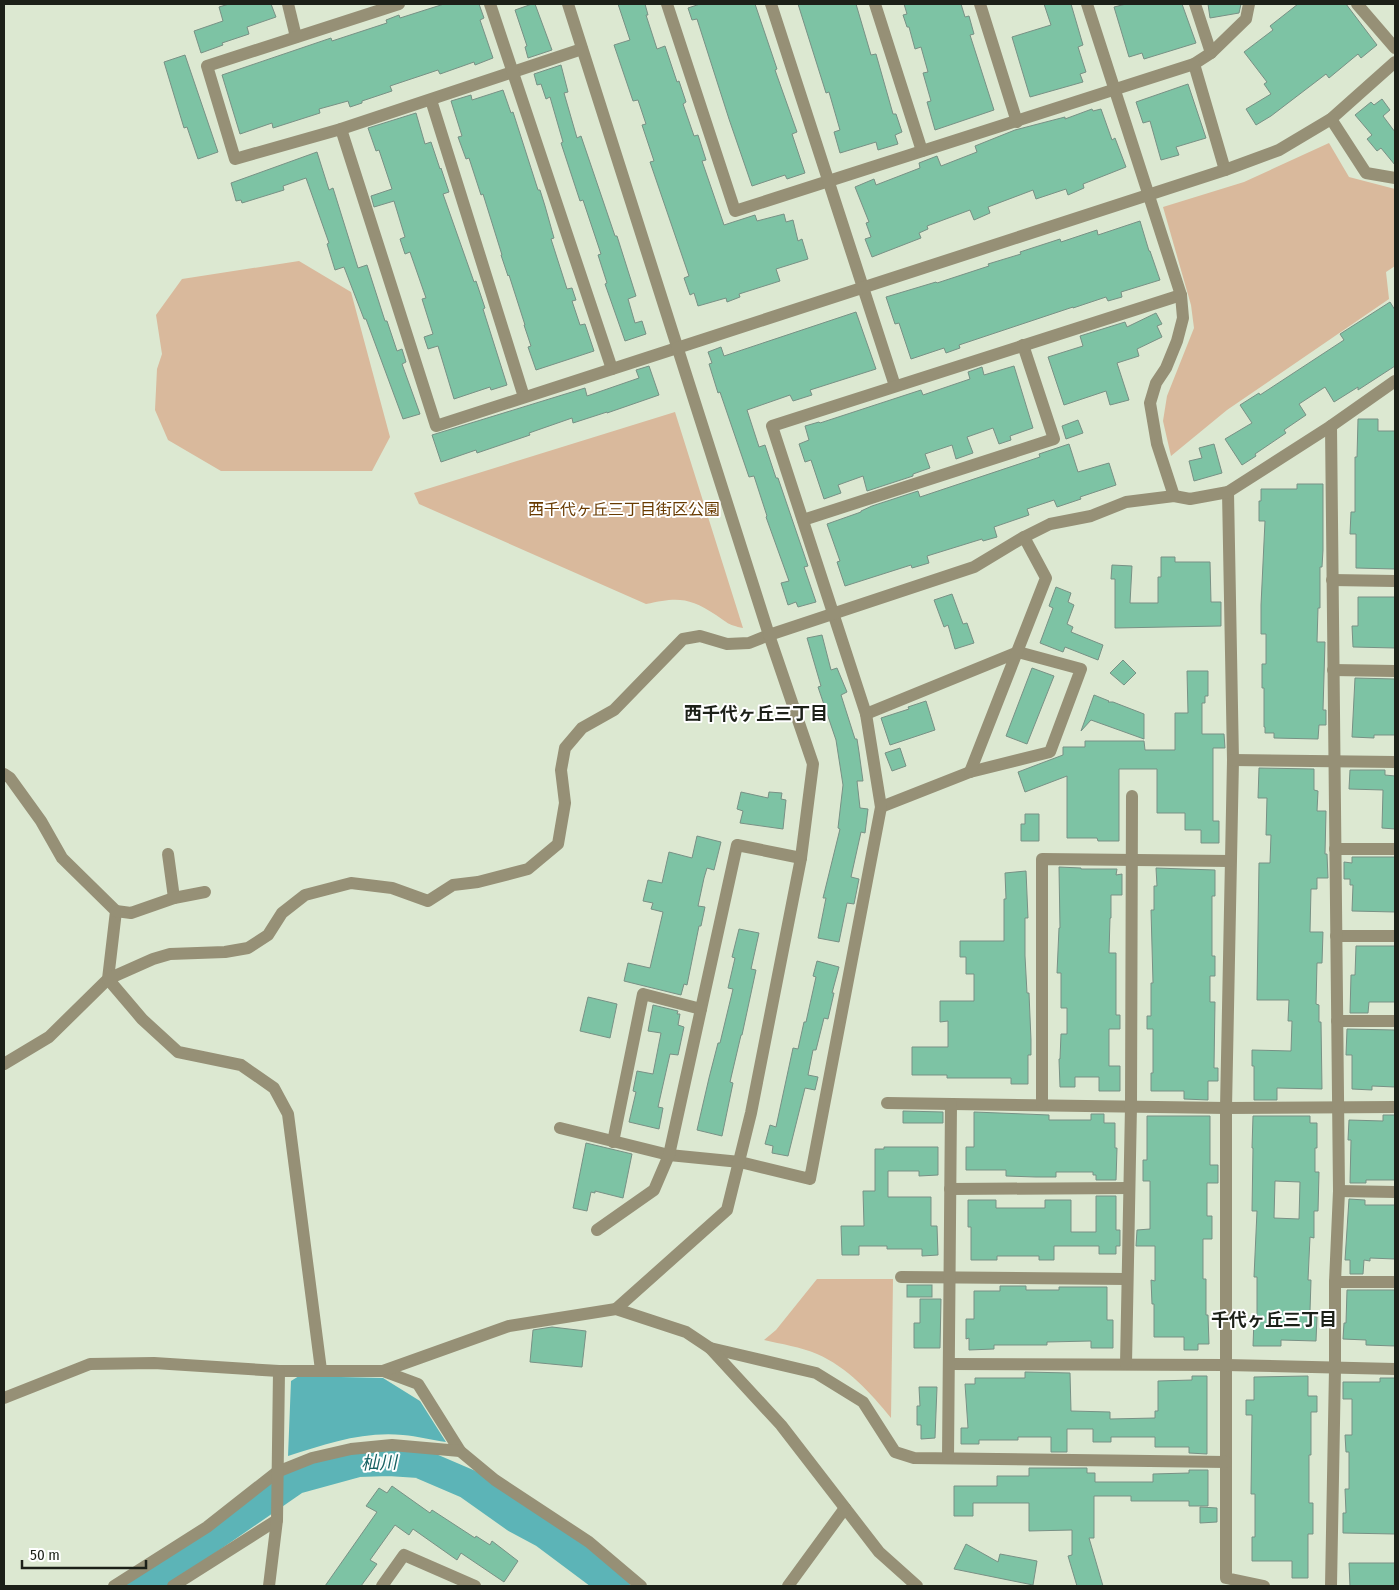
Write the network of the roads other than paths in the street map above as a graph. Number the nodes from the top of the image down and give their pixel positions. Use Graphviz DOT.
graph roads {
  1 [pos="288,4"];
  2 [pos="398,4"];
  3 [pos="490,4"];
  4 [pos="568,4"];
  5 [pos="667,4"];
  6 [pos="771,4"];
  7 [pos="875,4"];
  8 [pos="980,4"];
  9 [pos="1087,4"];
  10 [pos="1195,4"];
  11 [pos="1249,4"];
  12 [pos="1357,4"];
  13 [pos="296,37"];
  14 [pos="1395,48"];
  15 [pos="582,49"];
  16 [pos="1211,53"];
  17 [pos="1395,62"];
  18 [pos="1194,64"];
  19 [pos="513,72"];
  20 [pos="1115,89"];
  21 [pos="431,100"];
  22 [pos="1331,119"];
  23 [pos="1017,122"];
  24 [pos="342,130"];
  25 [pos="922,152"];
  26 [pos="1225,170"];
  27 [pos="1395,178"];
  28 [pos="829,182"];
  29 [pos="1149,194"];
  30 [pos="863,286"];
  31 [pos="1181,295"];
  32 [pos="1023,345"];
  33 [pos="677,348"];
  34 [pos="612,369"];
  35 [pos="1395,381"];
  36 [pos="895,386"];
  37 [pos="524,397"];
  38 [pos="1331,426"];
  39 [pos="1228,492"];
  40 [pos="1174,496"];
  41 [pos="803,520"];
  42 [pos="1024,537"];
  43 [pos="1332,580"];
  44 [pos="1395,581"];
  45 [pos="833,613"];
  46 [pos="769,635"];
  47 [pos="1018,652"];
  48 [pos="1333,670"];
  49 [pos="1395,671"];
  50 [pos="866,714"];
  51 [pos="1233,760"];
  52 [pos="1334,762"];
  53 [pos="1395,762"];
  54 [pos="970,772"];
  55 [pos="4,774"];
  56 [pos="1132,796"];
  57 [pos="881,808"];
  58 [pos="1335,849"];
  59 [pos="1395,849"];
  60 [pos="168,854"];
  61 [pos="801,858"];
  62 [pos="1132,860"];
  63 [pos="1230,861"];
  64 [pos="205,892"];
  65 [pos="174,898"];
  66 [pos="116,911"];
  67 [pos="1336,936"];
  68 [pos="1395,936"];
  69 [pos="108,979"];
  70 [pos="701,1009"];
  71 [pos="1337,1021"];
  72 [pos="1395,1021"];
  73 [pos="4,1064"];
  74 [pos="887,1103"];
  75 [pos="951,1104"];
  76 [pos="1042,1105"];
  77 [pos="1131,1106"];
  78 [pos="1338,1106"];
  79 [pos="1395,1107"];
  80 [pos="1226,1108"];
  81 [pos="560,1128"];
  82 [pos="613,1142"];
  83 [pos="669,1155"];
  84 [pos="740,1162"];
  85 [pos="1129,1188"];
  86 [pos="950,1189"];
  87 [pos="1339,1191"];
  88 [pos="1395,1192"];
  89 [pos="597,1230"];
  90 [pos="950,1276"];
  91 [pos="901,1277"];
  92 [pos="1128,1279"];
  93 [pos="1335,1282"];
  94 [pos="1395,1282"];
  95 [pos="616,1309"];
  96 [pos="710,1348"];
  97 [pos="949,1364"];
  98 [pos="1126,1364"];
  99 [pos="1226,1365"];
  100 [pos="1335,1369"];
  101 [pos="1395,1369"];
  102 [pos="320,1370"];
  103 [pos="279,1371"];
  104 [pos="383,1371"];
  105 [pos="4,1398"];
  106 [pos="460,1451"];
  107 [pos="948,1458"];
  108 [pos="1226,1462"];
  109 [pos="277,1472"];
  110 [pos="845,1508"];
  111 [pos="277,1515"];
  112 [pos="114,1586"];
  113 [pos="173,1586"];
  114 [pos="269,1586"];
  115 [pos="382,1586"];
  116 [pos="475,1586"];
  117 [pos="641,1586"];
  118 [pos="788,1586"];
  119 [pos="916,1586"];
  120 [pos="1264,1586"];
  121 [pos="1331,1586"];
  1 -- 13 [label="street"];
  2 -- 13 [label="street"];
  3 -- 19 [label="street"];
  4 -- 15 [label="street"];
  5 -- 28 [label="street"];
  6 -- 28 [label="street"];
  7 -- 25 [label="street"];
  8 -- 23 [label="street"];
  9 -- 20 [label="street"];
  10 -- 16 [label="street"];
  11 -- 16 [label="street"];
  12 -- 14 [label="street"];
  13 -- 24 [label="street"];
  15 -- 19 [label="street"];
  15 -- 33 [label="street"];
  16 -- 18 [label="street"];
  17 -- 22 [label="street"];
  18 -- 20 [label="street"];
  18 -- 26 [label="street"];
  19 -- 21 [label="street"];
  19 -- 34 [label="street"];
  20 -- 23 [label="street"];
  20 -- 29 [label="street"];
  21 -- 24 [label="street"];
  21 -- 37 [label="street"];
  22 -- 26 [label="street"];
  22 -- 27 [label="street"];
  23 -- 25 [label="street"];
  24 -- 37 [label="street"];
  25 -- 28 [label="street"];
  26 -- 29 [label="street"];
  28 -- 30 [label="street"];
  29 -- 30 [label="street"];
  29 -- 31 [label="street"];
  30 -- 33 [label="street"];
  30 -- 36 [label="street"];
  31 -- 32 [label="street"];
  31 -- 40 [label="street"];
  32 -- 36 [label="street"];
  32 -- 41 [label="street"];
  33 -- 34 [label="street"];
  33 -- 46 [label="street"];
  34 -- 37 [label="street"];
  35 -- 38 [label="street"];
  36 -- 41 [label="street"];
  38 -- 39 [label="street"];
  38 -- 43 [label="street"];
  39 -- 40 [label="street"];
  39 -- 51 [label="street"];
  40 -- 42 [label="street"];
  41 -- 45 [label="street"];
  42 -- 45 [label="street"];
  42 -- 47 [label="street"];
  43 -- 44 [label="street"];
  43 -- 48 [label="street"];
  45 -- 46 [label="street"];
  45 -- 50 [label="street"];
  46 -- 61 [label="street"];
  46 -- 69 [label="street"];
  47 -- 50 [label="street"];
  47 -- 54 [label="street"];
  47 -- 54 [label="street"];
  48 -- 49 [label="street"];
  48 -- 52 [label="street"];
  50 -- 57 [label="street"];
  51 -- 52 [label="street"];
  51 -- 63 [label="street"];
  52 -- 53 [label="street"];
  52 -- 58 [label="street"];
  54 -- 57 [label="street"];
  55 -- 66 [label="street"];
  56 -- 62 [label="street"];
  57 -- 84 [label="street"];
  58 -- 59 [label="street"];
  58 -- 67 [label="street"];
  60 -- 65 [label="street"];
  61 -- 70 [label="street"];
  61 -- 84 [label="street"];
  62 -- 63 [label="street"];
  62 -- 76 [label="street"];
  62 -- 77 [label="street"];
  63 -- 80 [label="street"];
  64 -- 65 [label="street"];
  65 -- 66 [label="street"];
  66 -- 69 [label="street"];
  67 -- 68 [label="street"];
  67 -- 71 [label="street"];
  69 -- 73 [label="street"];
  69 -- 102 [label="street"];
  70 -- 82 [label="street"];
  70 -- 83 [label="street"];
  71 -- 72 [label="street"];
  71 -- 78 [label="street"];
  74 -- 75 [label="street"];
  75 -- 76 [label="street"];
  75 -- 86 [label="street"];
  76 -- 77 [label="street"];
  77 -- 80 [label="street"];
  77 -- 85 [label="street"];
  78 -- 79 [label="street"];
  78 -- 80 [label="street"];
  78 -- 87 [label="street"];
  80 -- 99 [label="street"];
  81 -- 82 [label="street"];
  82 -- 83 [label="street"];
  83 -- 84 [label="street"];
  83 -- 89 [label="street"];
  84 -- 95 [label="street"];
  85 -- 86 [label="street"];
  85 -- 92 [label="street"];
  86 -- 90 [label="street"];
  87 -- 88 [label="street"];
  87 -- 93 [label="street"];
  90 -- 91 [label="street"];
  90 -- 92 [label="street"];
  90 -- 97 [label="street"];
  92 -- 98 [label="street"];
  93 -- 94 [label="street"];
  93 -- 100 [label="street"];
  95 -- 96 [label="street"];
  95 -- 104 [label="street"];
  96 -- 107 [label="street"];
  96 -- 110 [label="street"];
  97 -- 98 [label="street"];
  97 -- 107 [label="street"];
  98 -- 99 [label="street"];
  99 -- 100 [label="street"];
  99 -- 108 [label="street"];
  100 -- 101 [label="street"];
  100 -- 121 [label="street"];
  102 -- 103 [label="street"];
  102 -- 104 [label="street"];
  103 -- 105 [label="street"];
  103 -- 109 [label="street"];
  104 -- 106 [label="street"];
  106 -- 109 [label="street"];
  106 -- 117 [label="street"];
  107 -- 108 [label="street"];
  108 -- 120 [label="street"];
  109 -- 111 [label="street"];
  109 -- 112 [label="street"];
  110 -- 118 [label="street"];
  110 -- 119 [label="street"];
  111 -- 113 [label="street"];
  111 -- 114 [label="street"];
  115 -- 116 [label="street"];
}
